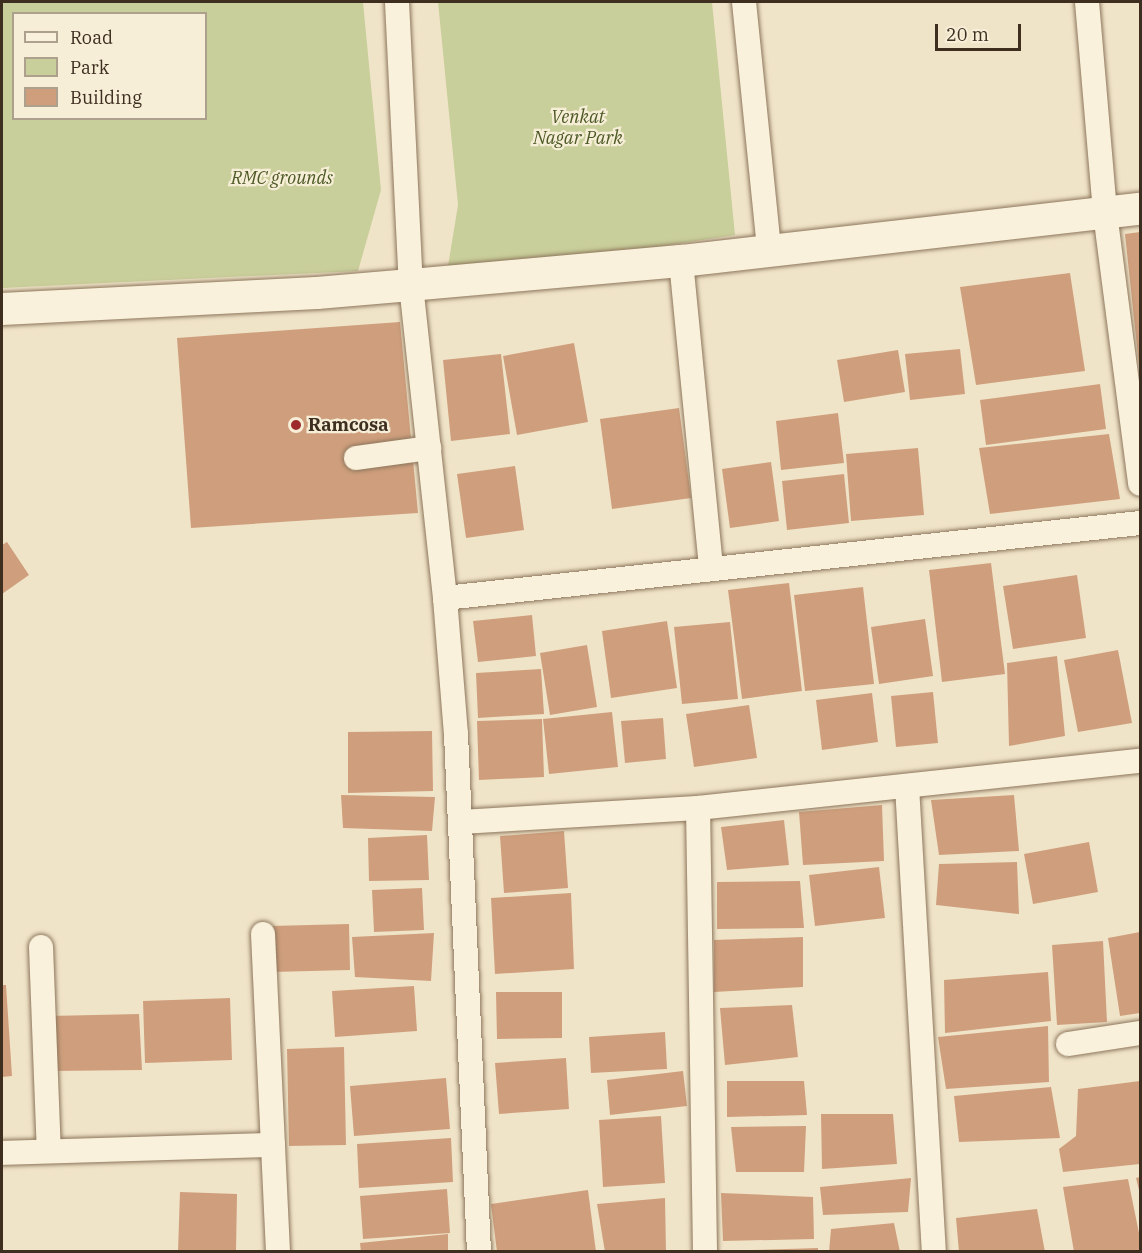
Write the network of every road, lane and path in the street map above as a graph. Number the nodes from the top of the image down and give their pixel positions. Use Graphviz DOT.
graph roads {
  1 [pos="397,2"];
  2 [pos="744,2"];
  3 [pos="1087,2"];
  4 [pos="1140,209"];
  5 [pos="1105,213"];
  6 [pos="769,250"];
  7 [pos="681,261"];
  8 [pos="411,285"];
  9 [pos="2,309"];
  10 [pos="429,448"];
  11 [pos="356,458"];
  12 [pos="1140,484"];
  13 [pos="1140,523"];
  14 [pos="711,569"];
  15 [pos="445,598"];
  16 [pos="1140,761"];
  17 [pos="907,786"];
  18 [pos="698,808"];
  19 [pos="460,822"];
  20 [pos="263,934"];
  21 [pos="41,946"];
  22 [pos="1140,1034"];
  23 [pos="1068,1044"];
  24 [pos="273,1145"];
  25 [pos="49,1151"];
  26 [pos="2,1153"];
  27 [pos="278,1251"];
  28 [pos="479,1251"];
  29 [pos="705,1251"];
  30 [pos="934,1251"];
  1 -- 8 [label="street"];
  2 -- 6 [label="street"];
  3 -- 5 [label="street"];
  4 -- 5 [label="street"];
  5 -- 6 [label="street"];
  5 -- 12 [label="street"];
  6 -- 7 [label="street"];
  7 -- 8 [label="street"];
  7 -- 14 [label="street"];
  8 -- 9 [label="street"];
  8 -- 10 [label="street"];
  10 -- 11 [label="street"];
  10 -- 15 [label="street"];
  13 -- 14 [label="street"];
  14 -- 15 [label="street"];
  15 -- 19 [label="street"];
  16 -- 17 [label="street"];
  17 -- 18 [label="street"];
  17 -- 30 [label="street"];
  18 -- 19 [label="street"];
  18 -- 29 [label="street"];
  19 -- 28 [label="street"];
  20 -- 24 [label="street"];
  21 -- 25 [label="street"];
  22 -- 23 [label="street"];
  24 -- 25 [label="street"];
  24 -- 27 [label="street"];
  25 -- 26 [label="street"];
}
